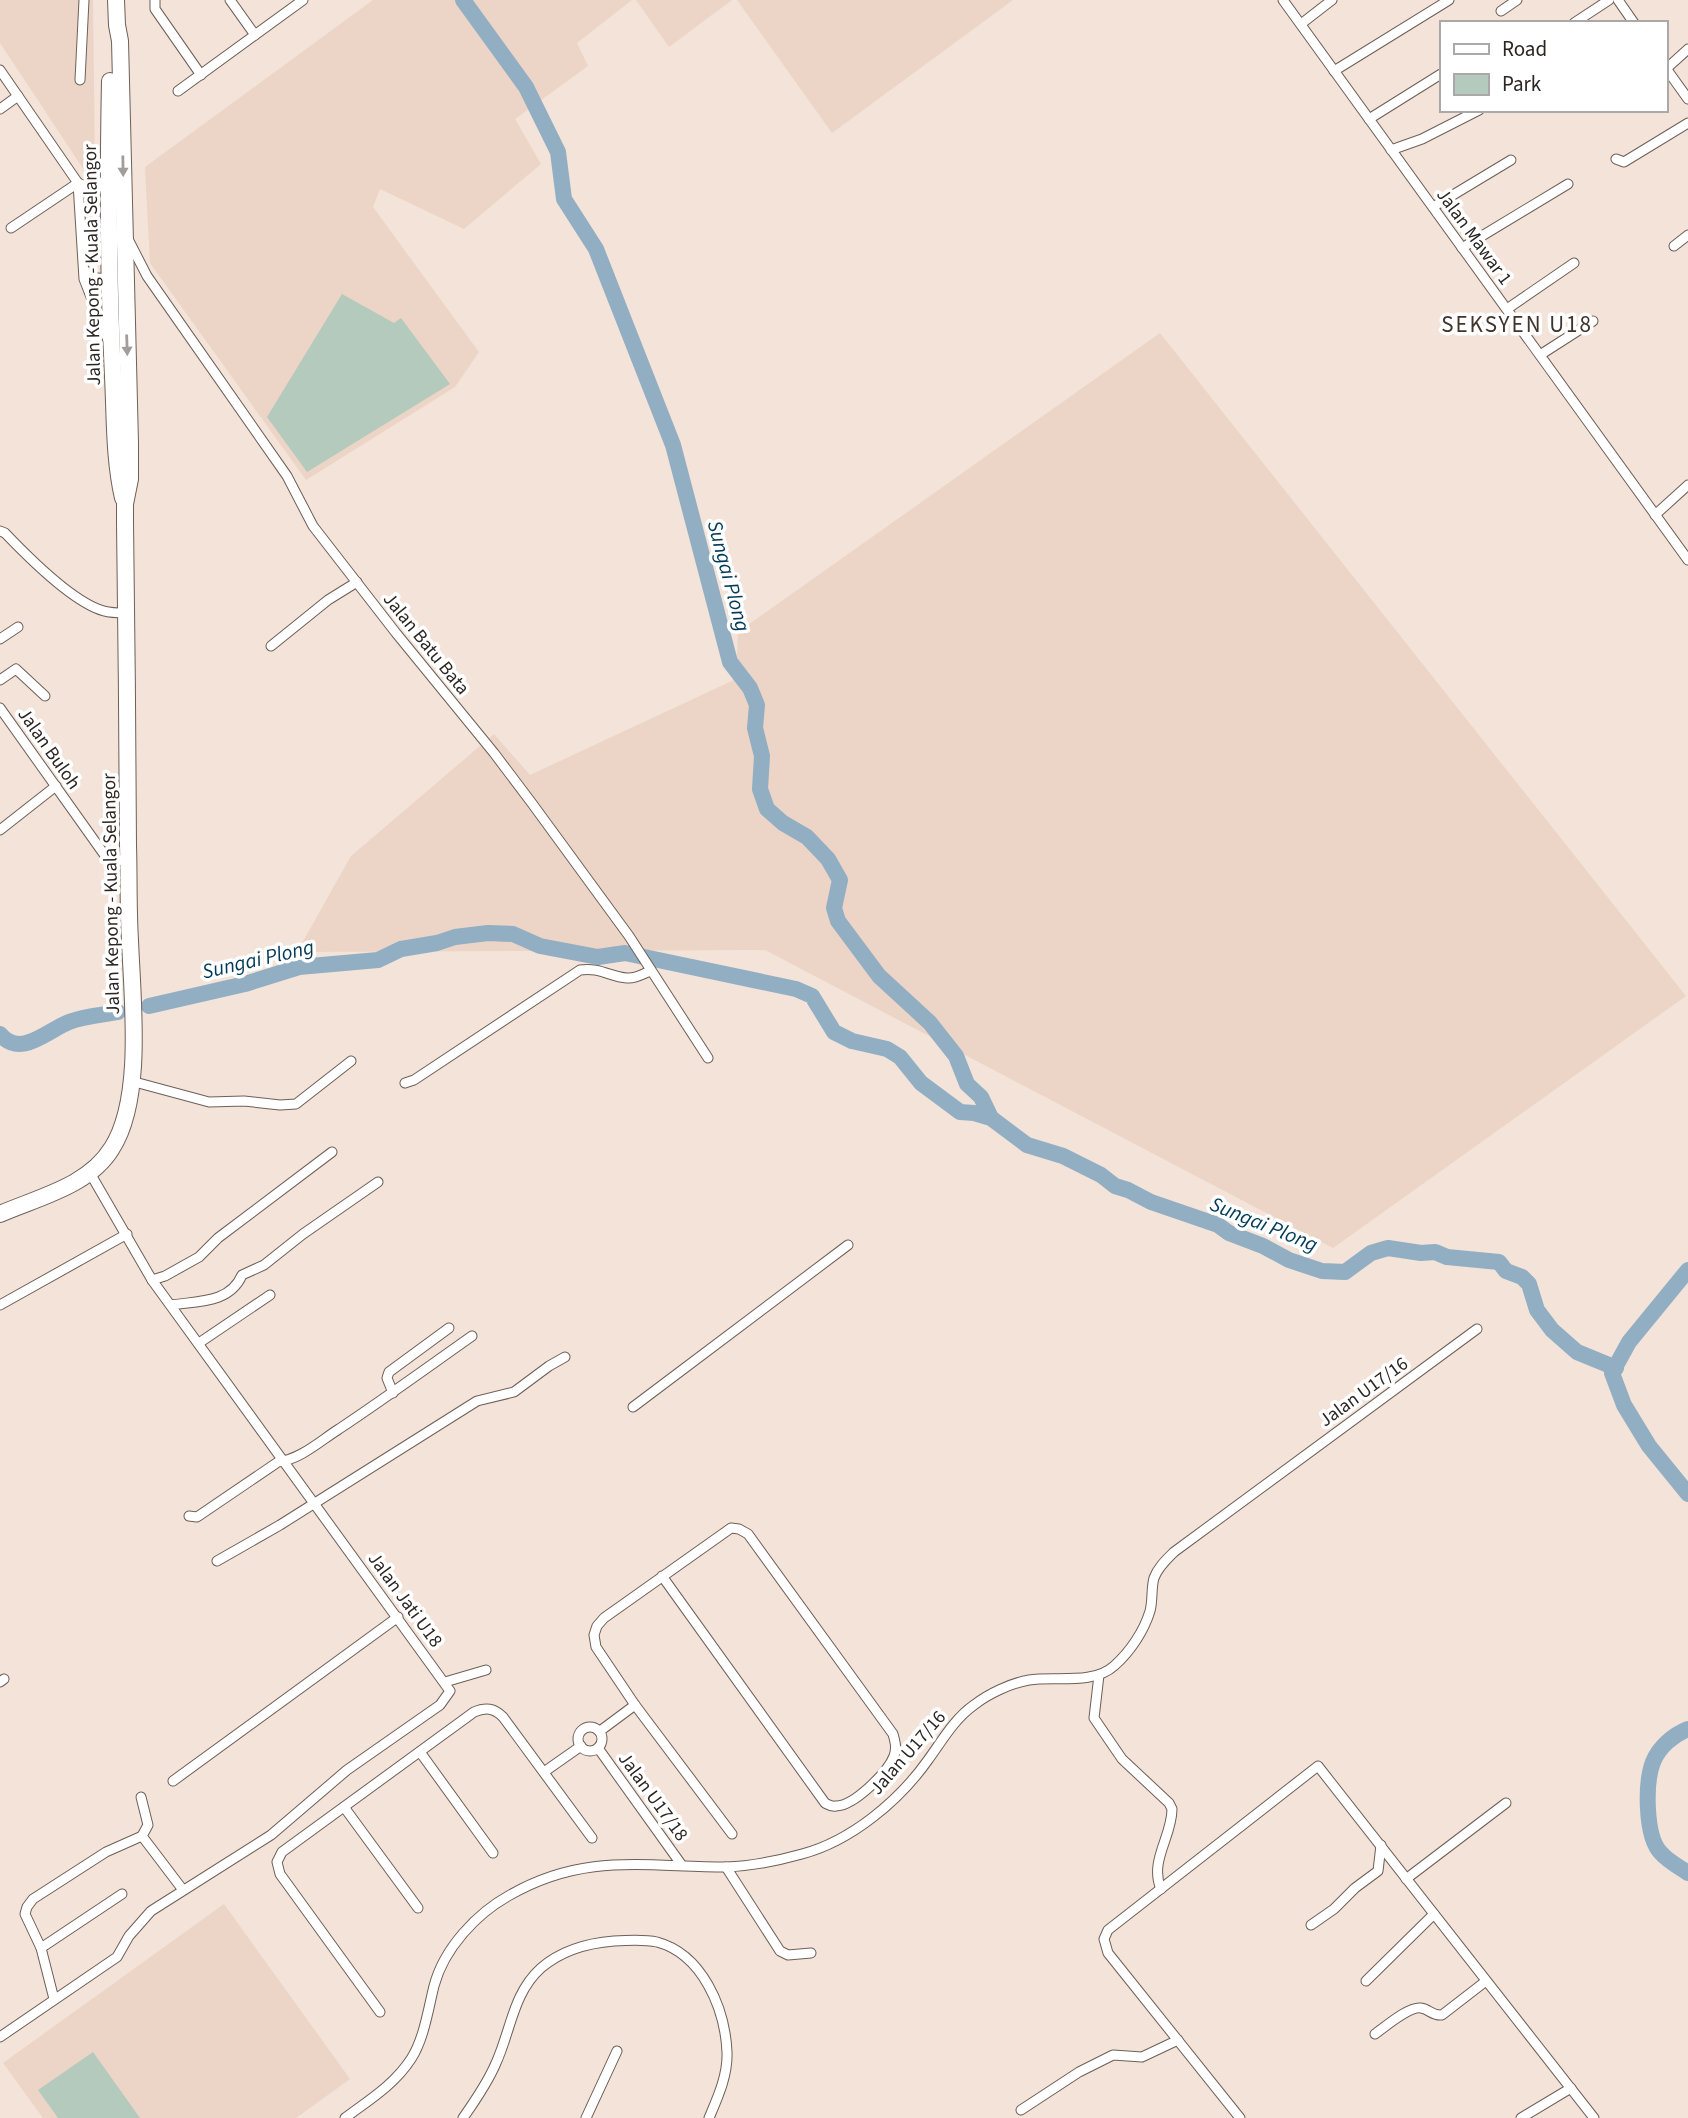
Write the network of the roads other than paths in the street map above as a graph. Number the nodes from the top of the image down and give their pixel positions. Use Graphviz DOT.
graph roads {
  1 [pos="83,0"];
  2 [pos="116,0"];
  3 [pos="155,0"];
  4 [pos="230,0"];
  5 [pos="303,0"];
  6 [pos="1283,0"];
  7 [pos="1332,0"];
  8 [pos="1449,0"];
  9 [pos="1517,0"];
  10 [pos="1609,0"];
  11 [pos="1618,0"];
  12 [pos="1502,11"];
  13 [pos="1577,21"];
  14 [pos="1633,21"];
  15 [pos="1301,24"];
  16 [pos="117,25"];
  17 [pos="255,35"];
  18 [pos="1688,49"];
  19 [pos="1667,66"];
  20 [pos="1667,68"];
  21 [pos="0,70"];
  22 [pos="1334,71"];
  23 [pos="201,75"];
  24 [pos="1440,75"];
  25 [pos="80,80"];
  26 [pos="178,91"];
  27 [pos="18,96"];
  28 [pos="1688,99"];
  29 [pos="0,109"];
  30 [pos="1475,112"];
  31 [pos="1369,118"];
  32 [pos="1688,123"];
  33 [pos="1391,150"];
  34 [pos="1616,159"];
  35 [pos="1511,160"];
  36 [pos="108,175"];
  37 [pos="78,183"];
  38 [pos="1568,184"];
  39 [pos="1433,207"];
  40 [pos="124,227"];
  41 [pos="11,228"];
  42 [pos="1688,235"];
  43 [pos="1674,246"];
  44 [pos="1462,248"];
  45 [pos="1574,263"];
  46 [pos="85,269"];
  47 [pos="147,276"];
  48 [pos="117,277"];
  49 [pos="1507,309"];
  50 [pos="1593,321"];
  51 [pos="112,351"];
  52 [pos="1540,355"];
  53 [pos="1688,485"];
  54 [pos="125,504"];
  55 [pos="1655,515"];
  56 [pos="0,531"];
  57 [pos="1688,560"];
  58 [pos="357,582"];
  59 [pos="126,613"];
  60 [pos="18,627"];
  61 [pos="0,639"];
  62 [pos="271,646"];
  63 [pos="0,680"];
  64 [pos="46,696"];
  65 [pos="0,708"];
  66 [pos="56,786"];
  67 [pos="0,830"];
  68 [pos="129,862"];
  69 [pos="650,971"];
  70 [pos="708,1058"];
  71 [pos="351,1061"];
  72 [pos="131,1081"];
  73 [pos="405,1083"];
  74 [pos="332,1152"];
  75 [pos="90,1173"];
  76 [pos="378,1182"];
  77 [pos="0,1213"];
  78 [pos="127,1234"];
  79 [pos="848,1245"];
  80 [pos="152,1280"];
  81 [pos="270,1295"];
  82 [pos="0,1305"];
  83 [pos="172,1305"];
  84 [pos="449,1328"];
  85 [pos="1477,1329"];
  86 [pos="472,1336"];
  87 [pos="199,1343"];
  88 [pos="565,1357"];
  89 [pos="393,1392"];
  90 [pos="633,1407"];
  91 [pos="284,1461"];
  92 [pos="314,1503"];
  93 [pos="189,1516"];
  94 [pos="217,1561"];
  95 [pos="662,1576"];
  96 [pos="398,1617"];
  97 [pos="486,1670"];
  98 [pos="1099,1675"];
  99 [pos="445,1682"];
  100 [pos="635,1705"];
  101 [pos="600,1731"];
  102 [pos="581,1746"];
  103 [pos="598,1748"];
  104 [pos="420,1752"];
  105 [pos="544,1772"];
  106 [pos="173,1780"];
  107 [pos="141,1797"];
  108 [pos="1506,1803"];
  109 [pos="344,1807"];
  110 [pos="732,1833"];
  111 [pos="142,1836"];
  112 [pos="592,1838"];
  113 [pos="1381,1845"];
  114 [pos="493,1853"];
  115 [pos="681,1864"];
  116 [pos="726,1867"];
  117 [pos="1406,1879"];
  118 [pos="1161,1889"];
  119 [pos="183,1891"];
  120 [pos="122,1894"];
  121 [pos="418,1908"];
  122 [pos="1434,1914"];
  123 [pos="1311,1926"];
  124 [pos="41,1948"];
  125 [pos="811,1953"];
  126 [pos="1366,1981"];
  127 [pos="1486,1981"];
  128 [pos="54,1999"];
  129 [pos="380,2012"];
  130 [pos="1375,2034"];
  131 [pos="0,2037"];
  132 [pos="1178,2040"];
  133 [pos="617,2051"];
  134 [pos="1571,2088"];
  135 [pos="1021,2110"];
  136 [pos="345,2118"];
  137 [pos="463,2118"];
  138 [pos="586,2118"];
  139 [pos="709,2118"];
  140 [pos="1240,2118"];
  141 [pos="1521,2118"];
  142 [pos="1594,2118"];
  1 -- 25 [label="street"];
  2 -- 16 [label="highway, Jalan Kepong - Kuala Selangor"];
  3 -- 23 [label="street"];
  4 -- 17 [label="street"];
  5 -- 17 [label="street"];
  6 -- 15 [label="street, Jalan Mawar 1"];
  7 -- 15 [label="street"];
  8 -- 22 [label="street"];
  9 -- 12 [label="street"];
  10 -- 13 [label="street"];
  11 -- 14 [label="street"];
  15 -- 22 [label="street, Jalan Mawar 1"];
  16 -- 36 [label="highway, Jalan Kepong - Kuala Selangor"];
  16 -- 40 [label="highway, Jalan Kepong - Kuala Selangor, one-way"];
  17 -- 23 [label="street"];
  18 -- 19 [label="street"];
  20 -- 28 [label="street"];
  21 -- 27 [label="street"];
  22 -- 31 [label="street, Jalan Mawar 1"];
  23 -- 26 [label="street"];
  24 -- 31 [label="street"];
  27 -- 29 [label="street"];
  27 -- 37 [label="street"];
  30 -- 33 [label="street"];
  31 -- 33 [label="street, Jalan Mawar 1"];
  32 -- 34 [label="street"];
  33 -- 39 [label="street, Jalan Mawar 1"];
  35 -- 39 [label="street"];
  36 -- 37 [label="street"];
  36 -- 48 [label="highway, Jalan Kepong - Kuala Selangor"];
  37 -- 41 [label="street"];
  37 -- 46 [label="street"];
  38 -- 44 [label="street"];
  39 -- 44 [label="street, Jalan Mawar 1"];
  40 -- 47 [label="street, Jalan Batu Bata"];
  40 -- 48 [label="highway, Jalan Kepong - Kuala Selangor"];
  42 -- 43 [label="street"];
  44 -- 49 [label="street, Jalan Mawar 1"];
  45 -- 49 [label="street"];
  46 -- 48 [label="street"];
  46 -- 51 [label="street"];
  47 -- 48 [label="street"];
  47 -- 58 [label="street, Jalan Batu Bata"];
  48 -- 51 [label="highway, Jalan Kepong - Kuala Selangor"];
  48 -- 54 [label="highway, Jalan Kepong - Kuala Selangor, one-way"];
  49 -- 52 [label="street, Jalan Mawar 1"];
  50 -- 52 [label="street"];
  51 -- 54 [label="highway, Jalan Kepong - Kuala Selangor"];
  52 -- 55 [label="street, Jalan Mawar 1"];
  53 -- 55 [label="street"];
  54 -- 59 [label="highway, Jalan Kepong - Kuala Selangor"];
  55 -- 57 [label="street, Jalan Mawar 1"];
  56 -- 59 [label="street"];
  58 -- 62 [label="street"];
  58 -- 69 [label="street, Jalan Batu Bata"];
  59 -- 68 [label="highway, Jalan Kepong - Kuala Selangor"];
  60 -- 61 [label="street"];
  63 -- 64 [label="street"];
  65 -- 66 [label="street, Jalan Buloh"];
  66 -- 67 [label="street"];
  66 -- 68 [label="street, Jalan Buloh"];
  68 -- 72 [label="highway, Jalan Kepong - Kuala Selangor"];
  69 -- 70 [label="street, Jalan Batu Bata"];
  69 -- 73 [label="street"];
  71 -- 72 [label="street"];
  72 -- 75 [label="highway, Jalan Kepong - Kuala Selangor"];
  74 -- 80 [label="street"];
  75 -- 77 [label="highway, Jalan Kepong - Kuala Selangor"];
  75 -- 78 [label="street, Jalan Jati U18"];
  76 -- 83 [label="street"];
  78 -- 80 [label="street, Jalan Jati U18"];
  78 -- 82 [label="street"];
  79 -- 90 [label="street"];
  80 -- 83 [label="street, Jalan Jati U18"];
  81 -- 87 [label="street"];
  83 -- 87 [label="street, Jalan Jati U18"];
  84 -- 89 [label="street"];
  85 -- 98 [label="street, Jalan U17/16"];
  86 -- 89 [label="street"];
  87 -- 91 [label="street, Jalan Jati U18"];
  88 -- 92 [label="street"];
  89 -- 91 [label="street"];
  91 -- 92 [label="street, Jalan Jati U18"];
  91 -- 93 [label="street"];
  92 -- 94 [label="street"];
  92 -- 96 [label="street, Jalan Jati U18"];
  95 -- 95 [label="street"];
  95 -- 100 [label="street"];
  96 -- 99 [label="street, Jalan Jati U18"];
  96 -- 106 [label="street"];
  97 -- 99 [label="street"];
  98 -- 116 [label="street, Jalan U17/16"];
  98 -- 118 [label="street"];
  99 -- 119 [label="street"];
  100 -- 101 [label="street"];
  100 -- 110 [label="street"];
  101 -- 102 [label="street"];
  101 -- 103 [label="street"];
  102 -- 103 [label="street"];
  102 -- 105 [label="street"];
  103 -- 115 [label="street, Jalan U17/18"];
  104 -- 105 [label="street"];
  104 -- 109 [label="street"];
  104 -- 114 [label="street"];
  105 -- 112 [label="street"];
  107 -- 111 [label="street"];
  108 -- 117 [label="street"];
  109 -- 121 [label="street"];
  109 -- 129 [label="street"];
  111 -- 119 [label="street"];
  111 -- 124 [label="street"];
  113 -- 117 [label="street"];
  113 -- 118 [label="street"];
  113 -- 123 [label="street"];
  115 -- 116 [label="street, Jalan U17/16"];
  115 -- 136 [label="street, Jalan U17/16"];
  116 -- 125 [label="street"];
  117 -- 122 [label="street"];
  118 -- 132 [label="street"];
  119 -- 128 [label="street"];
  120 -- 124 [label="street"];
  122 -- 126 [label="street"];
  122 -- 127 [label="street"];
  124 -- 128 [label="street"];
  127 -- 130 [label="street"];
  127 -- 134 [label="street"];
  128 -- 131 [label="street"];
  132 -- 135 [label="street"];
  132 -- 140 [label="street"];
  133 -- 138 [label="street"];
  134 -- 141 [label="street"];
  134 -- 142 [label="street"];
  137 -- 139 [label="street"];
}
